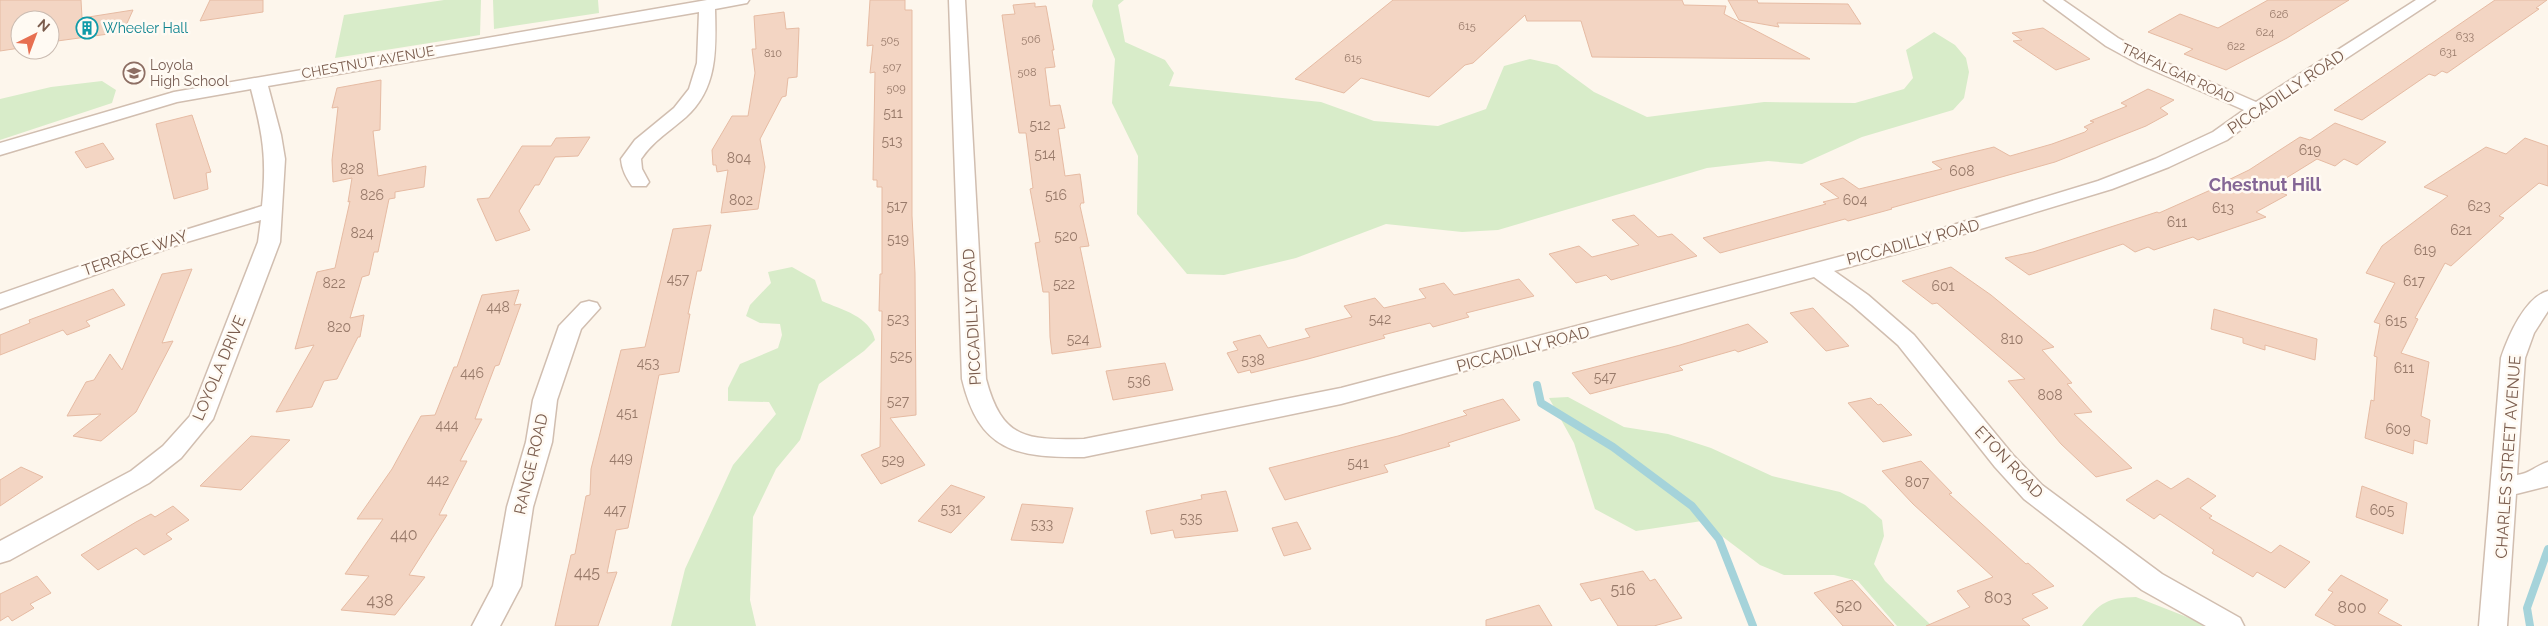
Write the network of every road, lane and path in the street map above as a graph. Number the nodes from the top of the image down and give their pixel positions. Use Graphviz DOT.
graph roads {
  1 [pos="741,0"];
  2 [pos="957,0"];
  3 [pos="2052,0"];
  4 [pos="2427,0"];
  5 [pos="707,5"];
  6 [pos="258,82"];
  7 [pos="2257,109"];
  8 [pos="0,149"];
  9 [pos="639,182"];
  10 [pos="272,210"];
  11 [pos="1816,268"];
  12 [pos="2548,298"];
  13 [pos="0,302"];
  14 [pos="589,308"];
  15 [pos="2548,471"];
  16 [pos="2505,486"];
  17 [pos="0,553"];
  18 [pos="486,626"];
  19 [pos="2230,626"];
  20 [pos="2493,626"];
  1 -- 5 [label="street, CHESTNUT AVENUE"];
  2 -- 11 [label="street, PICCADILLY ROAD"];
  3 -- 7 [label="street, TRAFALGAR ROAD"];
  4 -- 7 [label="street, PICCADILLY ROAD"];
  5 -- 6 [label="street, CHESTNUT AVENUE"];
  5 -- 9 [label="street"];
  6 -- 8 [label="street, CHESTNUT AVENUE"];
  6 -- 10 [label="street, LOYOLA DRIVE"];
  7 -- 11 [label="street, PICCADILLY ROAD"];
  10 -- 13 [label="street, TERRACE WAY"];
  10 -- 17 [label="street, LOYOLA DRIVE"];
  11 -- 19 [label="street, ETON ROAD"];
  12 -- 16 [label="street, CHARLES STREET AVENUE"];
  14 -- 18 [label="street, RANGE ROAD"];
  15 -- 16 [label="street"];
  16 -- 20 [label="street, CHARLES STREET AVENUE"];
}
